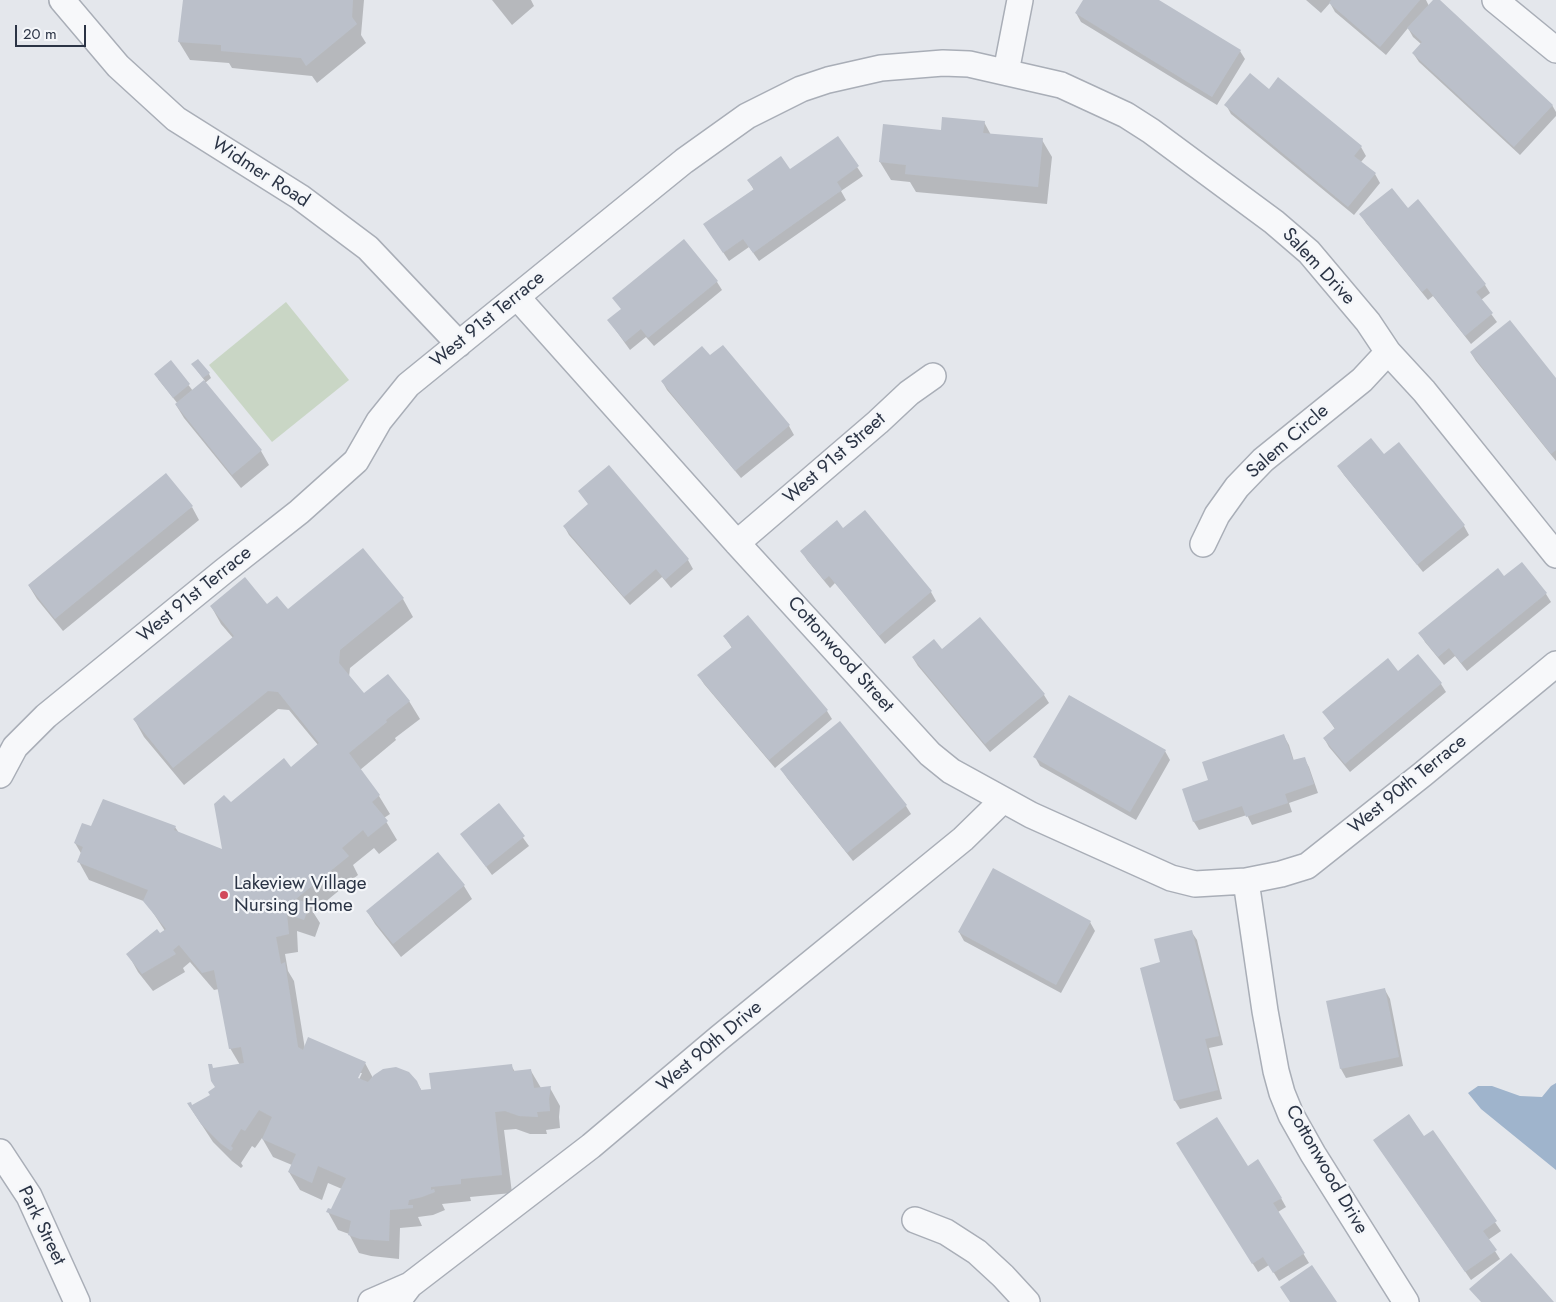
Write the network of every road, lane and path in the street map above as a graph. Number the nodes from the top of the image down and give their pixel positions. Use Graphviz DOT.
graph roads {
  1 [pos="62,0"];
  2 [pos="1020,0"];
  3 [pos="1496,0"];
  4 [pos="1556,50"];
  5 [pos="1006,72"];
  6 [pos="517,297"];
  7 [pos="459,344"];
  8 [pos="1388,352"];
  9 [pos="933,376"];
  10 [pos="737,543"];
  11 [pos="1203,544"];
  12 [pos="1556,555"];
  13 [pos="1556,664"];
  14 [pos="0,775"];
  15 [pos="1003,800"];
  16 [pos="1246,880"];
  17 [pos="0,1152"];
  18 [pos="915,1220"];
  19 [pos="404,1294"];
  20 [pos="78,1302"];
  21 [pos="371,1302"];
  22 [pos="1027,1302"];
  23 [pos="1406,1302"];
  1 -- 7 [label="street, Widmer Road"];
  2 -- 5 [label="street"];
  3 -- 4 [label="street"];
  5 -- 6 [label="street, West 91st Terrace"];
  5 -- 8 [label="street, Salem Drive"];
  6 -- 7 [label="street, West 91st Terrace"];
  6 -- 10 [label="street, Cottonwood Street"];
  7 -- 14 [label="street, West 91st Terrace"];
  8 -- 11 [label="street, Salem Circle"];
  8 -- 12 [label="street, Salem Drive"];
  9 -- 10 [label="street, West 91st Street"];
  10 -- 15 [label="street, Cottonwood Street"];
  13 -- 16 [label="street, West 90th Terrace"];
  15 -- 16 [label="street, Cottonwood Street"];
  15 -- 19 [label="street, West 90th Drive"];
  16 -- 23 [label="street, Cottonwood Drive"];
  17 -- 20 [label="street, Park Street"];
  18 -- 22 [label="street"];
  19 -- 21 [label="street, West 90th Drive"];
}
